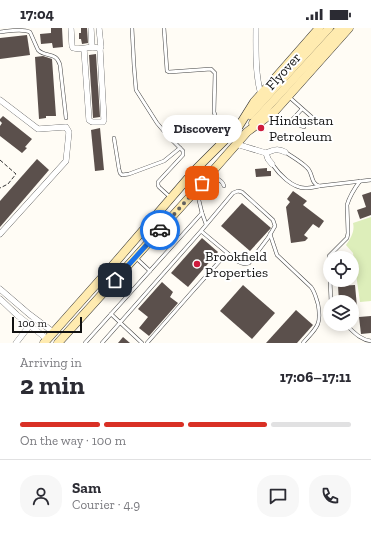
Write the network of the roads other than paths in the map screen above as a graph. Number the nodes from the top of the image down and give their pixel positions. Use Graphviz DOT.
graph roads {
  1 [pos="71,28"];
  2 [pos="91,28"];
  3 [pos="99,28"];
  4 [pos="132,28"];
  5 [pos="164,28"];
  6 [pos="256,28"];
  7 [pos="320,28"];
  8 [pos="329,28"];
  9 [pos="340,28"];
  10 [pos="349,28"];
  11 [pos="0,32"];
  12 [pos="92,47"];
  13 [pos="84,49"];
  14 [pos="100,49"];
  15 [pos="288,96"];
  16 [pos="267,97"];
  17 [pos="0,100"];
  18 [pos="302,109"];
  19 [pos="271,114"];
  20 [pos="66,118"];
  21 [pos="314,119"];
  22 [pos="290,122"];
  23 [pos="304,127"];
  24 [pos="247,132"];
  25 [pos="227,137"];
  26 [pos="114,138"];
  27 [pos="236,144"];
  28 [pos="180,148"];
  29 [pos="285,152"];
  30 [pos="266,153"];
  31 [pos="272,164"];
  32 [pos="208,176"];
  33 [pos="371,180"];
  34 [pos="360,181"];
  35 [pos="224,186"];
  36 [pos="319,186"];
  37 [pos="196,190"];
  38 [pos="171,198"];
  39 [pos="202,213"];
  40 [pos="206,224"];
  41 [pos="201,231"];
  42 [pos="0,234"];
  43 [pos="270,234"];
  44 [pos="227,253"];
  45 [pos="135,257"];
  46 [pos="150,271"];
  47 [pos="0,289"];
  48 [pos="331,295"];
  49 [pos="0,299"];
  50 [pos="29,314"];
  51 [pos="111,314"];
  52 [pos="24,320"];
  53 [pos="119,322"];
  54 [pos="30,325"];
  55 [pos="352,331"];
  56 [pos="53,332"];
  57 [pos="46,341"];
  58 [pos="371,341"];
  59 [pos="16,343"];
  60 [pos="58,343"];
  61 [pos="85,343"];
  62 [pos="102,343"];
  63 [pos="142,343"];
  64 [pos="147,343"];
  65 [pos="303,343"];
  1 -- 13 [label="street"];
  2 -- 12 [label="street"];
  3 -- 14 [label="street"];
  4 -- 28 [label="lane"];
  5 -- 25 [label="lane"];
  6 -- 16 [label="street"];
  7 -- 16 [label="main road"];
  8 -- 16 [label="main road, Flyover"];
  9 -- 16 [label="main road, Flyover"];
  10 -- 15 [label="main road"];
  11 -- 20 [label="lane"];
  12 -- 13 [label="street"];
  12 -- 14 [label="street"];
  13 -- 14 [label="street"];
  15 -- 18 [label="lane"];
  15 -- 19 [label="main road"];
  16 -- 24 [label="main road, Flyover"];
  16 -- 25 [label="main road"];
  17 -- 42 [label="street"];
  18 -- 21 [label="lane"];
  18 -- 22 [label="lane"];
  19 -- 22 [label="lane"];
  19 -- 24 [label="main road"];
  22 -- 23 [label="lane"];
  24 -- 27 [label="main road"];
  25 -- 38 [label="main road"];
  26 -- 28 [label="lane"];
  27 -- 30 [label="street"];
  27 -- 32 [label="main road"];
  28 -- 38 [label="lane"];
  29 -- 30 [label="street"];
  29 -- 36 [label="lane"];
  30 -- 31 [label="street"];
  31 -- 36 [label="lane"];
  32 -- 35 [label="lane"];
  32 -- 37 [label="main road"];
  33 -- 34 [label="lane"];
  34 -- 36 [label="lane"];
  34 -- 48 [label="lane"];
  37 -- 39 [label="lane"];
  37 -- 45 [label="main road"];
  38 -- 56 [label="main road"];
  39 -- 40 [label="lane"];
  39 -- 46 [label="lane"];
  40 -- 41 [label="lane"];
  40 -- 43 [label="lane"];
  41 -- 44 [label="lane"];
  41 -- 53 [label="lane"];
  43 -- 44 [label="lane"];
  43 -- 65 [label="lane"];
  44 -- 64 [label="lane"];
  45 -- 46 [label="lane"];
  45 -- 60 [label="main road"];
  46 -- 51 [label="lane"];
  47 -- 50 [label="street"];
  49 -- 52 [label="street"];
  50 -- 52 [label="street"];
  50 -- 56 [label="street"];
  51 -- 53 [label="lane"];
  51 -- 61 [label="lane"];
  52 -- 54 [label="street"];
  53 -- 62 [label="lane"];
  53 -- 63 [label="lane"];
  54 -- 57 [label="street"];
  54 -- 59 [label="street"];
  55 -- 58 [label="lane"];
  56 -- 57 [label="main road"];
}
